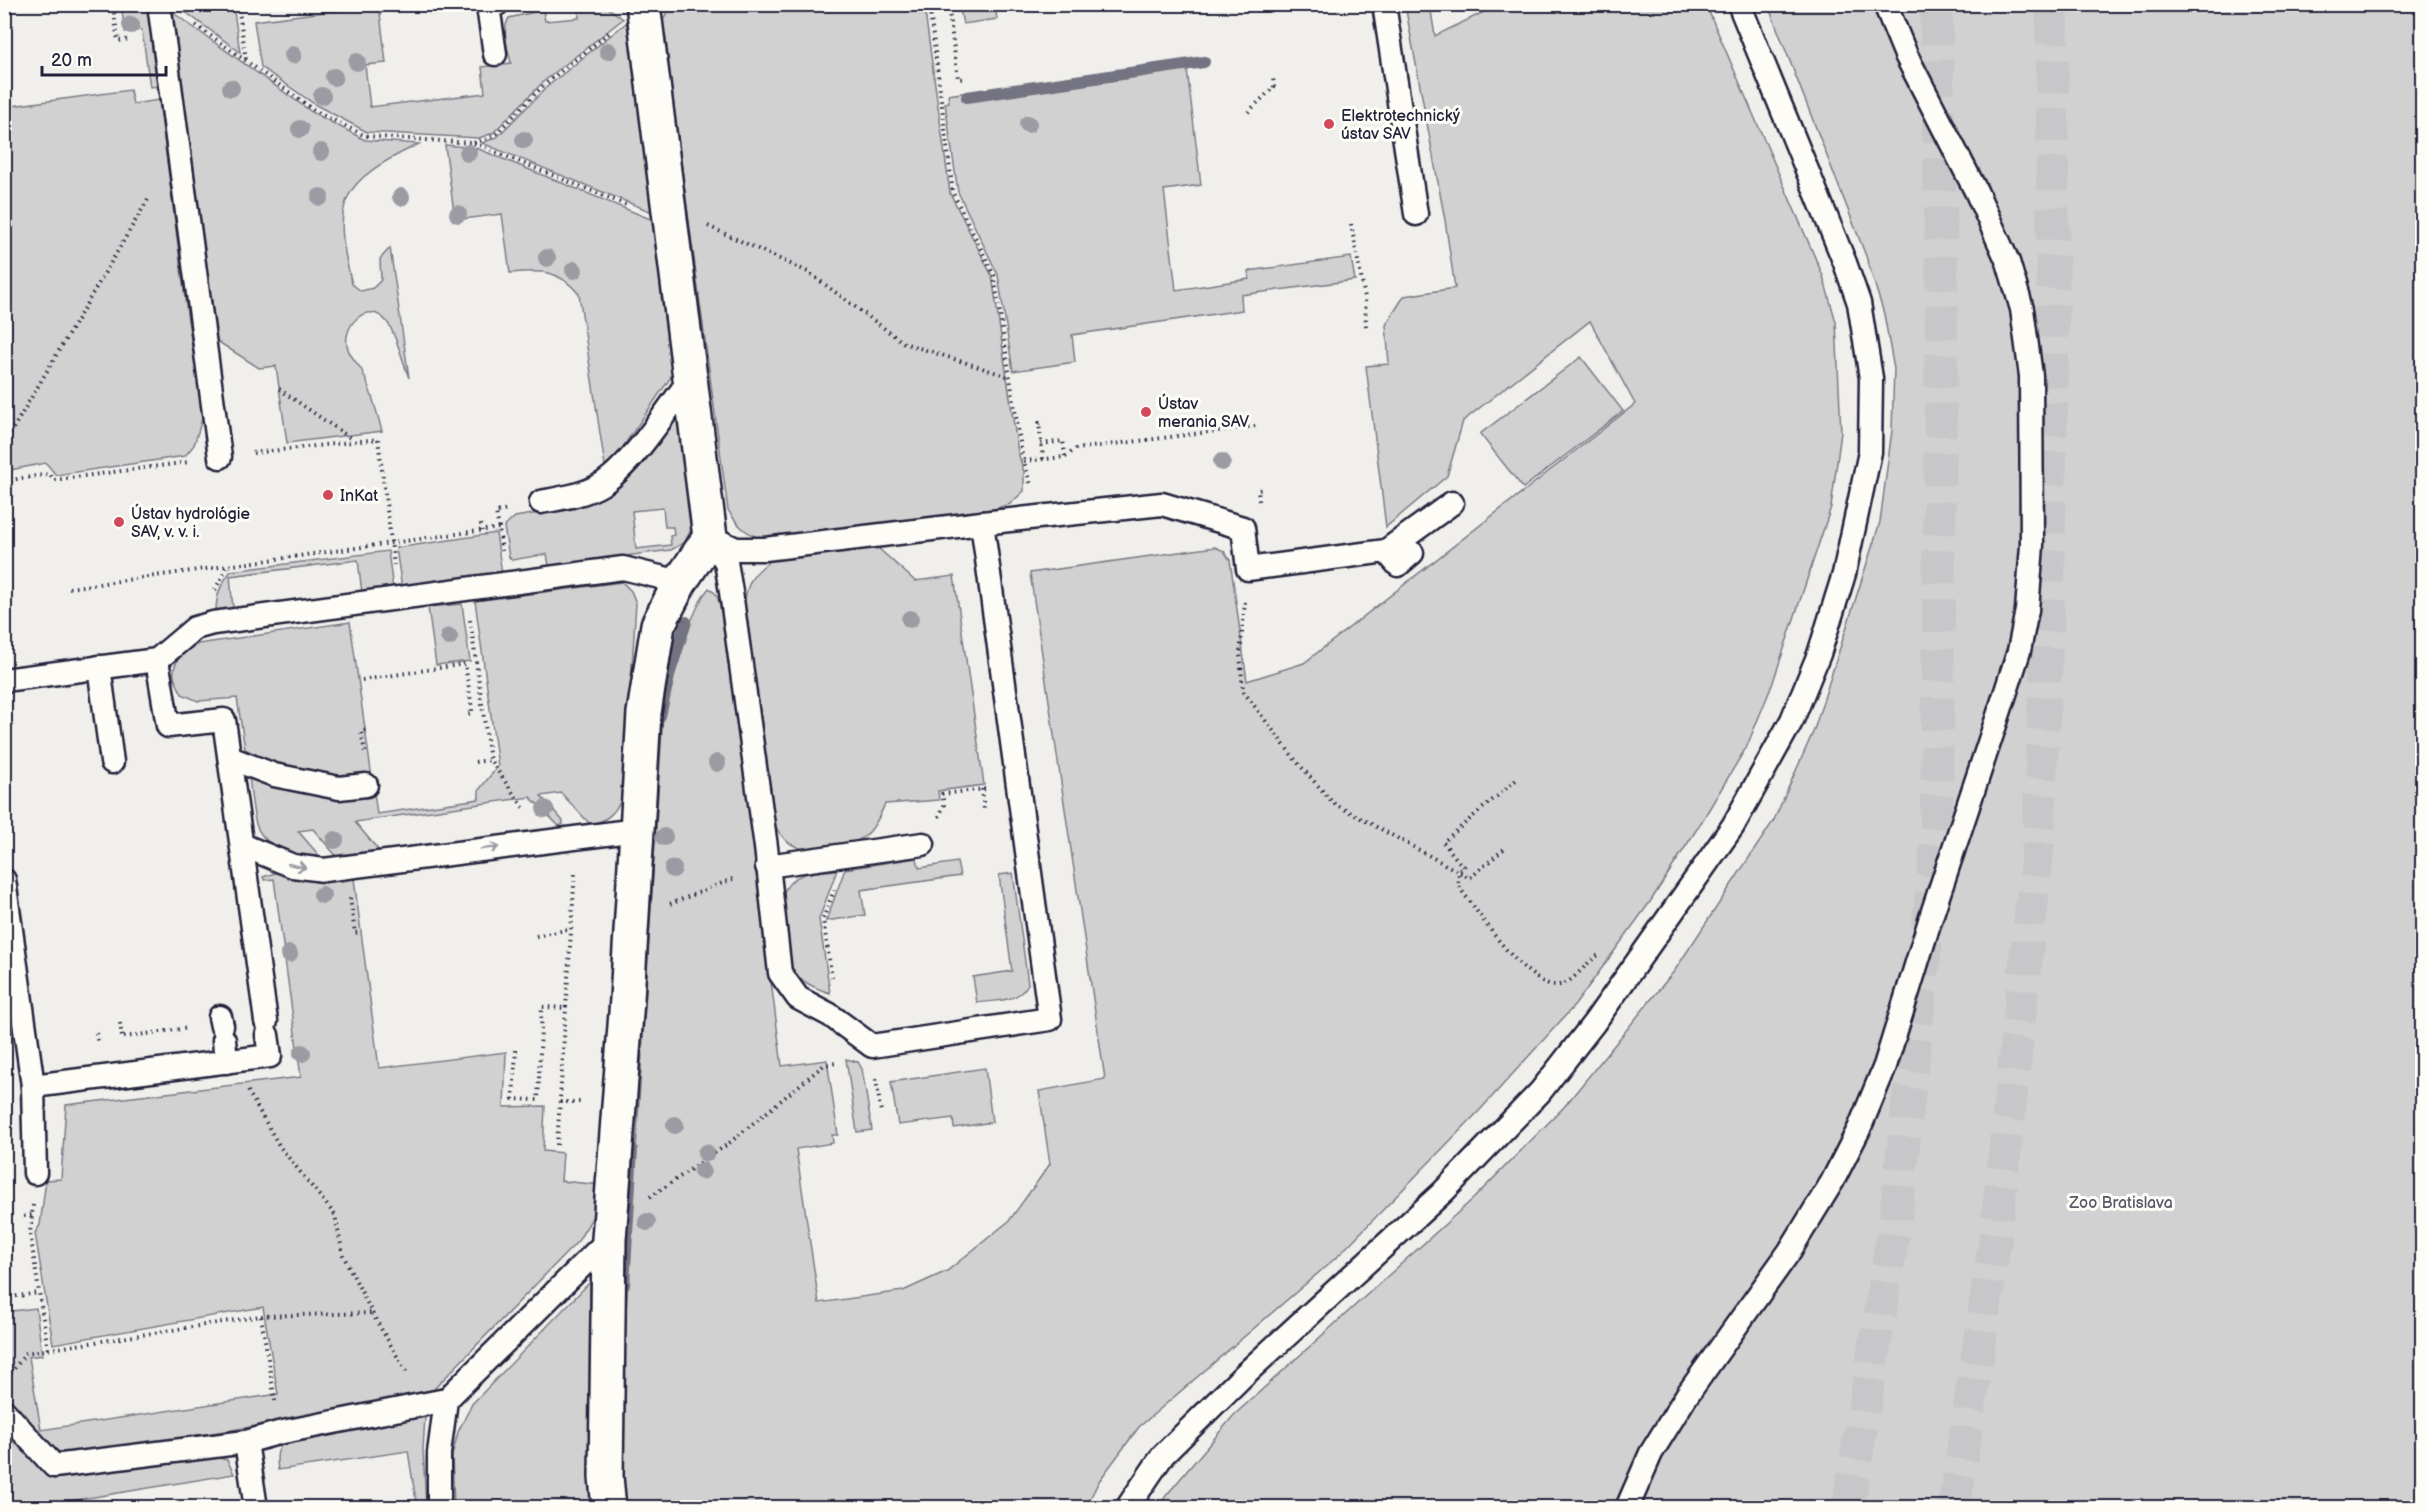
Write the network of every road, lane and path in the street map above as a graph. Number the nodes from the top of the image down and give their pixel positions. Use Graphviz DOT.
graph roads {
  1 [pos="94,4"];
  2 [pos="159,4"];
  3 [pos="238,4"];
  4 [pos="497,4"];
  5 [pos="643,4"];
  6 [pos="929,4"];
  7 [pos="948,4"];
  8 [pos="1384,4"];
  9 [pos="1739,4"];
  10 [pos="1885,4"];
  11 [pos="194,23"];
  12 [pos="615,28"];
  13 [pos="136,39"];
  14 [pos="495,54"];
  15 [pos="246,60"];
  16 [pos="1273,76"];
  17 [pos="966,78"];
  18 [pos="1248,112"];
  19 [pos="473,143"];
  20 [pos="179,150"];
  21 [pos="631,207"];
  22 [pos="1416,214"];
  23 [pos="701,222"];
  24 [pos="1351,224"];
  25 [pos="1366,328"];
  26 [pos="692,378"];
  27 [pos="1011,378"];
  28 [pos="279,390"];
  29 [pos="1044,423"];
  30 [pos="1256,426"];
  31 [pos="354,441"];
  32 [pos="4,444"];
  33 [pos="1041,444"];
  34 [pos="220,457"];
  35 [pos="1065,457"];
  36 [pos="1043,459"];
  37 [pos="1024,461"];
  38 [pos="4,481"];
  39 [pos="541,502"];
  40 [pos="1452,503"];
  41 [pos="1041,517"];
  42 [pos="982,523"];
  43 [pos="481,524"];
  44 [pos="482,531"];
  45 [pos="710,537"];
  46 [pos="391,544"];
  47 [pos="1386,551"];
  48 [pos="1412,553"];
  49 [pos="502,555"];
  50 [pos="1248,569"];
  51 [pos="680,582"];
  52 [pos="69,588"];
  53 [pos="465,590"];
  54 [pos="158,660"];
  55 [pos="99,667"];
  56 [pos="4,680"];
  57 [pos="362,680"];
  58 [pos="481,695"];
  59 [pos="470,697"];
  60 [pos="467,714"];
  61 [pos="230,758"];
  62 [pos="490,760"];
  63 [pos="112,762"];
  64 [pos="475,762"];
  65 [pos="1516,780"];
  66 [pos="366,786"];
  67 [pos="518,799"];
  68 [pos="943,800"];
  69 [pos="984,810"];
  70 [pos="637,830"];
  71 [pos="577,837"];
  72 [pos="923,844"];
  73 [pos="242,845"];
  74 [pos="1505,848"];
  75 [pos="767,866"];
  76 [pos="1459,871"];
  77 [pos="4,880"];
  78 [pos="838,880"];
  79 [pos="350,894"];
  80 [pos="694,895"];
  81 [pos="571,929"];
  82 [pos="361,932"];
  83 [pos="536,936"];
  84 [pos="1630,975"];
  85 [pos="832,983"];
  86 [pos="566,1008"];
  87 [pos="120,1023"];
  88 [pos="222,1027"];
  89 [pos="123,1029"];
  90 [pos="516,1050"];
  91 [pos="226,1062"];
  92 [pos="837,1063"];
  93 [pos="33,1086"];
  94 [pos="246,1088"];
  95 [pos="878,1091"];
  96 [pos="881,1112"];
  97 [pos="557,1145"];
  98 [pos="35,1173"];
  99 [pos="640,1203"];
  100 [pos="32,1215"];
  101 [pos="24,1216"];
  102 [pos="30,1233"];
  103 [pos="609,1239"];
  104 [pos="39,1293"];
  105 [pos="4,1298"];
  106 [pos="372,1313"];
  107 [pos="261,1316"];
  108 [pos="48,1350"];
  109 [pos="4,1381"];
  110 [pos="274,1396"];
  111 [pos="435,1402"];
  112 [pos="4,1411"];
  113 [pos="246,1442"];
  114 [pos="256,1508"];
  115 [pos="440,1508"];
  116 [pos="609,1508"];
  117 [pos="1127,1508"];
  118 [pos="1627,1508"];
  1 -- 13 [label="path"];
  2 -- 20 [label="lane"];
  3 -- 15 [label="path"];
  4 -- 14 [label="lane"];
  5 -- 26 [label="street"];
  6 -- 27 [label="path"];
  7 -- 17 [label="path"];
  8 -- 22 [label="lane"];
  9 -- 84 [label="lane"];
  10 -- 118 [label="lane"];
  11 -- 15 [label="path"];
  12 -- 19 [label="path"];
  15 -- 19 [label="path"];
  16 -- 18 [label="path"];
  19 -- 21 [label="path"];
  20 -- 32 [label="path"];
  20 -- 34 [label="lane"];
  23 -- 27 [label="path"];
  24 -- 25 [label="path"];
  26 -- 39 [label="lane"];
  26 -- 45 [label="street"];
  27 -- 37 [label="path"];
  28 -- 31 [label="path"];
  29 -- 33 [label="path"];
  30 -- 35 [label="path"];
  31 -- 34 [label="path"];
  31 -- 46 [label="path"];
  33 -- 35 [label="path"];
  33 -- 36 [label="path"];
  34 -- 38 [label="path"];
  35 -- 36 [label="path"];
  36 -- 37 [label="path"];
  37 -- 41 [label="path"];
  40 -- 47 [label="lane"];
  41 -- 42 [label="lane"];
  41 -- 50 [label="lane"];
  42 -- 45 [label="lane"];
  42 -- 75 [label="lane"];
  43 -- 44 [label="path"];
  44 -- 46 [label="path"];
  44 -- 49 [label="path"];
  45 -- 51 [label="street"];
  45 -- 75 [label="lane"];
  46 -- 52 [label="path"];
  47 -- 48 [label="lane"];
  47 -- 50 [label="lane"];
  50 -- 76 [label="path"];
  51 -- 53 [label="lane"];
  51 -- 70 [label="street"];
  53 -- 54 [label="lane"];
  53 -- 58 [label="path"];
  54 -- 55 [label="lane"];
  54 -- 61 [label="lane"];
  55 -- 56 [label="lane"];
  55 -- 63 [label="lane"];
  57 -- 59 [label="path"];
  58 -- 59 [label="path"];
  58 -- 62 [label="path"];
  59 -- 60 [label="path"];
  61 -- 66 [label="lane"];
  61 -- 73 [label="lane"];
  62 -- 64 [label="path"];
  62 -- 67 [label="path"];
  65 -- 76 [label="path"];
  68 -- 69 [label="path"];
  70 -- 71 [label="lane"];
  70 -- 103 [label="street"];
  73 -- 71 [label="lane, one-way"];
  71 -- 81 [label="path"];
  72 -- 75 [label="lane"];
  73 -- 91 [label="lane"];
  74 -- 76 [label="path"];
  75 -- 80 [label="path"];
  76 -- 84 [label="path"];
  77 -- 93 [label="lane"];
  78 -- 85 [label="path"];
  79 -- 82 [label="path"];
  81 -- 83 [label="path"];
  81 -- 86 [label="path"];
  84 -- 117 [label="lane"];
  86 -- 90 [label="path"];
  86 -- 97 [label="path"];
  87 -- 89 [label="path"];
  88 -- 91 [label="lane"];
  91 -- 93 [label="lane"];
  92 -- 99 [label="path"];
  93 -- 98 [label="lane"];
  94 -- 106 [label="path"];
  95 -- 96 [label="path"];
  100 -- 101 [label="path"];
  102 -- 104 [label="path"];
  103 -- 111 [label="lane"];
  103 -- 116 [label="street"];
  104 -- 105 [label="path"];
  104 -- 108 [label="path"];
  106 -- 107 [label="path"];
  106 -- 111 [label="path"];
  107 -- 108 [label="path"];
  107 -- 110 [label="path"];
  108 -- 109 [label="path"];
  111 -- 113 [label="lane"];
  111 -- 115 [label="lane"];
  112 -- 113 [label="lane"];
  113 -- 114 [label="lane"];
}
